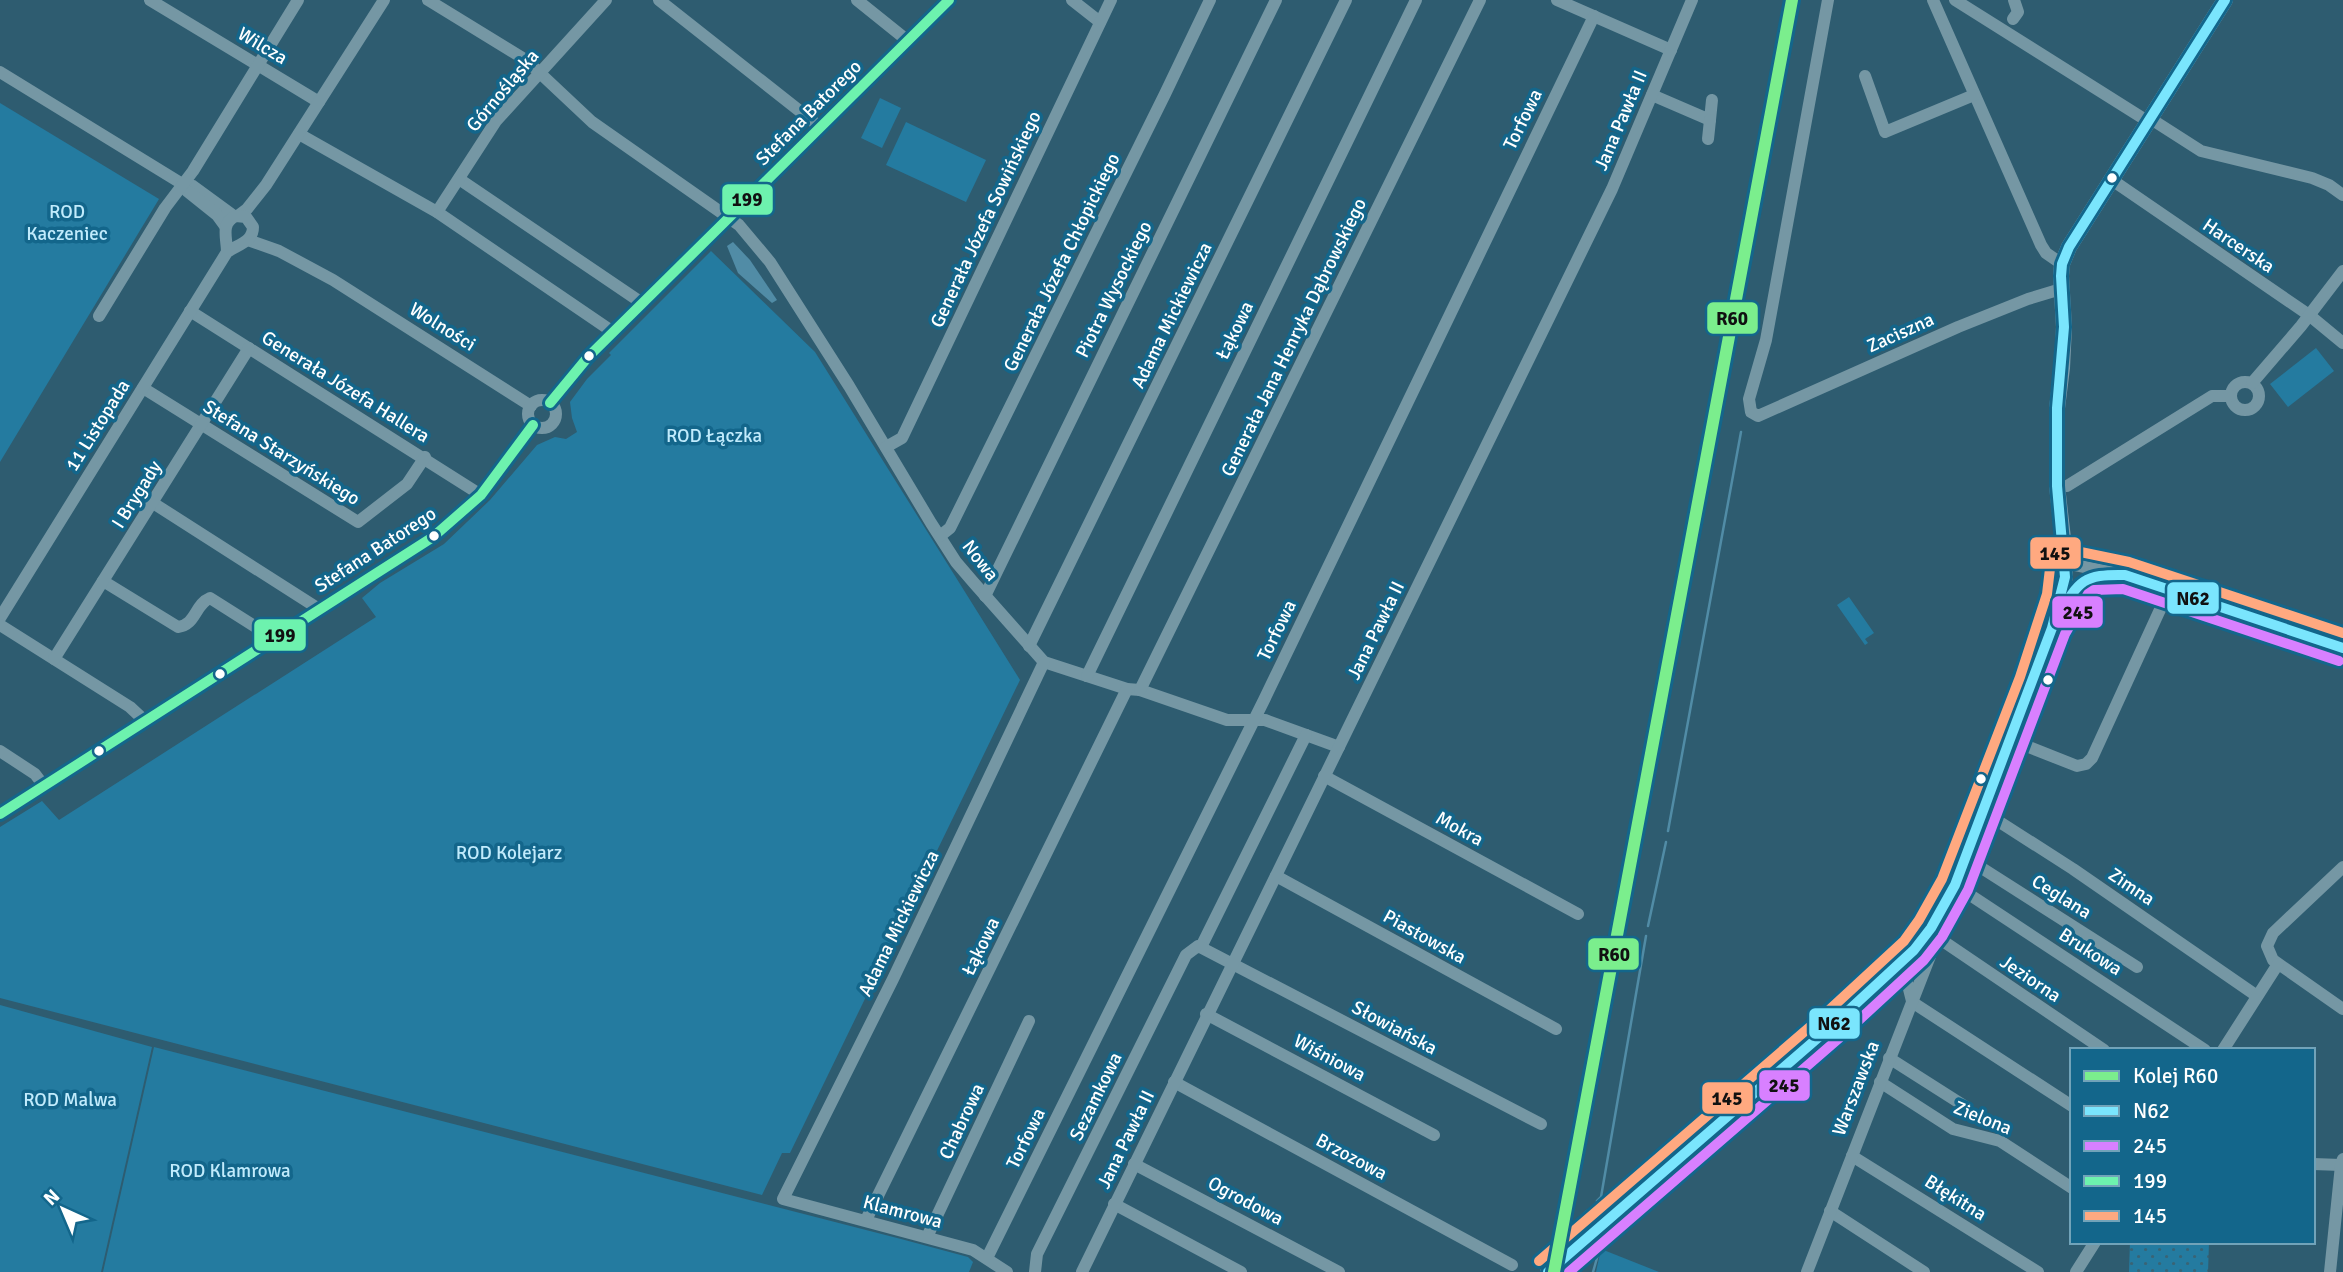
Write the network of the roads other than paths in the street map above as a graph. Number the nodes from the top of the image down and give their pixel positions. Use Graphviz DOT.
graph roads {
  1 [pos="150,0"];
  2 [pos="298,0"];
  3 [pos="384,0"];
  4 [pos="428,0"];
  5 [pos="606,0"];
  6 [pos="659,0"];
  7 [pos="857,0"];
  8 [pos="949,0"];
  9 [pos="1072,0"];
  10 [pos="1111,0"];
  11 [pos="1210,0"];
  12 [pos="1276,0"];
  13 [pos="1346,0"];
  14 [pos="1416,0"];
  15 [pos="1480,0"];
  16 [pos="1557,0"];
  17 [pos="1692,0"];
  18 [pos="1828,0"];
  19 [pos="1933,0"];
  20 [pos="1955,0"];
  21 [pos="2014,0"];
  22 [pos="2220,2"];
  23 [pos="1594,16"];
  24 [pos="2013,19"];
  25 [pos="1100,22"];
  26 [pos="908,41"];
  27 [pos="1671,50"];
  28 [pos="259,65"];
  29 [pos="0,72"];
  30 [pos="539,73"];
  31 [pos="1865,76"];
  32 [pos="1652,95"];
  33 [pos="1974,95"];
  34 [pos="1713,100"];
  35 [pos="319,102"];
  36 [pos="1710,120"];
  37 [pos="2150,121"];
  38 [pos="820,127"];
  39 [pos="299,134"];
  40 [pos="1707,139"];
  41 [pos="459,179"];
  42 [pos="2112,180"];
  43 [pos="183,184"];
  44 [pos="266,185"];
  45 [pos="2343,195"];
  46 [pos="437,212"];
  47 [pos="237,216"];
  48 [pos="728,217"];
  49 [pos="226,231"];
  50 [pos="248,234"];
  51 [pos="227,252"];
  52 [pos="2062,264"];
  53 [pos="2343,271"];
  54 [pos="2061,289"];
  55 [pos="642,303"];
  56 [pos="190,311"];
  57 [pos="2309,315"];
  58 [pos="99,316"];
  59 [pos="613,332"];
  60 [pos="2343,343"];
  61 [pos="249,348"];
  62 [pos="2252,383"];
  63 [pos="143,388"];
  64 [pos="2231,396"];
  65 [pos="550,403"];
  66 [pos="531,406"];
  67 [pos="201,425"];
  68 [pos="533,425"];
  69 [pos="886,447"];
  70 [pos="425,457"];
  71 [pos="2067,486"];
  72 [pos="481,495"];
  73 [pos="153,503"];
  74 [pos="940,536"];
  75 [pos="2065,564"];
  76 [pos="2125,576"];
  77 [pos="103,581"];
  78 [pos="2169,590"];
  79 [pos="985,596"];
  80 [pos="319,609"];
  81 [pos="0,618"];
  82 [pos="0,625"];
  83 [pos="2052,628"];
  84 [pos="262,631"];
  85 [pos="1029,646"];
  86 [pos="2343,648"];
  87 [pos="54,659"];
  88 [pos="1044,662"];
  89 [pos="1087,676"];
  90 [pos="1133,689"];
  91 [pos="1253,720"];
  92 [pos="145,722"];
  93 [pos="1306,735"];
  94 [pos="2011,740"];
  95 [pos="1339,747"];
  96 [pos="0,751"];
  97 [pos="1324,776"];
  98 [pos="44,786"];
  99 [pos="1984,812"];
  100 [pos="0,814"];
  101 [pos="1966,858"];
  102 [pos="2343,867"];
  103 [pos="1276,876"];
  104 [pos="1955,885"];
  105 [pos="1578,914"];
  106 [pos="1937,937"];
  107 [pos="1201,947"];
  108 [pos="1232,963"];
  109 [pos="2278,964"];
  110 [pos="2137,967"];
  111 [pos="1894,969"];
  112 [pos="2257,996"];
  113 [pos="1912,1002"];
  114 [pos="2343,1009"];
  115 [pos="1206,1014"];
  116 [pos="1029,1021"];
  117 [pos="1556,1029"];
  118 [pos="2101,1048"];
  119 [pos="2202,1048"];
  120 [pos="2223,1048"];
  121 [pos="1889,1058"];
  122 [pos="1174,1082"];
  123 [pos="1880,1082"];
  124 [pos="2070,1105"];
  125 [pos="1966,1107"];
  126 [pos="1541,1124"];
  127 [pos="1434,1135"];
  128 [pos="1852,1156"];
  129 [pos="2342,1162"];
  130 [pos="1134,1164"];
  131 [pos="2315,1164"];
  132 [pos="2070,1187"];
  133 [pos="783,1199"];
  134 [pos="1114,1204"];
  135 [pos="1830,1211"];
  136 [pos="866,1220"];
  137 [pos="927,1237"];
  138 [pos="2338,1240"];
  139 [pos="2094,1244"];
  140 [pos="987,1258"];
  141 [pos="1512,1265"];
  142 [pos="1007,1272"];
  143 [pos="1035,1272"];
  144 [pos="1082,1272"];
  145 [pos="1241,1272"];
  146 [pos="1339,1272"];
  147 [pos="1548,1272"];
  148 [pos="1807,1272"];
  149 [pos="1924,1272"];
  150 [pos="2038,1272"];
  151 [pos="2076,1272"];
  152 [pos="2330,1272"];
  1 -- 28 [label="street, Wilcza"];
  2 -- 28 [label="street"];
  3 -- 35 [label="street"];
  4 -- 30 [label="street, Nowa"];
  5 -- 30 [label="street, Górnośląska"];
  6 -- 38 [label="street"];
  7 -- 26 [label="street"];
  8 -- 26 [label="street, Stefana Batorego"];
  9 -- 25 [label="street"];
  10 -- 25 [label="street, Generała Józefa Sowińskiego"];
  11 -- 74 [label="street, Generała Józefa Chłopickiego"];
  12 -- 79 [label="street, Piotra Wysockiego"];
  13 -- 85 [label="street, Adama Mickiewicza"];
  14 -- 89 [label="street, Łąkowa"];
  15 -- 90 [label="street, Generała Jana Henryka Dąbrowskiego"];
  16 -- 23 [label="street"];
  17 -- 27 [label="street, Jana Pawła II"];
  18 -- 54 [label="street, Zaciszna"];
  19 -- 33 [label="street"];
  20 -- 37 [label="street"];
  21 -- 24 [label="street"];
  22 -- 37 [label="main road"];
  23 -- 27 [label="street"];
  23 -- 91 [label="street, Torfowa"];
  25 -- 69 [label="street, Generała Józefa Sowińskiego"];
  26 -- 38 [label="street, Stefana Batorego"];
  27 -- 32 [label="street, Jana Pawła II"];
  28 -- 35 [label="street, Wilcza"];
  28 -- 43 [label="street"];
  29 -- 43 [label="street"];
  30 -- 41 [label="street, Górnośląska"];
  30 -- 48 [label="street, Nowa"];
  31 -- 33 [label="street"];
  32 -- 36 [label="street"];
  32 -- 95 [label="street, Jana Pawła II"];
  33 -- 52 [label="street"];
  34 -- 36 [label="street"];
  35 -- 39 [label="street"];
  36 -- 40 [label="street"];
  37 -- 42 [label="main road"];
  37 -- 45 [label="street"];
  38 -- 48 [label="street, Stefana Batorego"];
  39 -- 44 [label="street"];
  39 -- 46 [label="street"];
  41 -- 46 [label="street, Górnośląska"];
  41 -- 55 [label="street"];
  42 -- 52 [label="main road"];
  42 -- 57 [label="street, Harcerska"];
  43 -- 47 [label="street"];
  43 -- 49 [label="street"];
  43 -- 58 [label="street"];
  44 -- 47 [label="street"];
  44 -- 50 [label="street"];
  46 -- 59 [label="street"];
  47 -- 49 [label="street"];
  47 -- 50 [label="street"];
  48 -- 55 [label="street, Stefana Batorego"];
  48 -- 69 [label="street, Nowa"];
  49 -- 50 [label="street"];
  49 -- 51 [label="street"];
  50 -- 51 [label="street, 11 Listopada"];
  50 -- 66 [label="street, Wolności"];
  51 -- 56 [label="street, 11 Listopada"];
  52 -- 54 [label="main road, Warszawska"];
  53 -- 57 [label="street"];
  54 -- 75 [label="main road, Warszawska"];
  55 -- 59 [label="street, Stefana Batorego"];
  56 -- 61 [label="street, Generała Józefa Hallera"];
  56 -- 63 [label="street, 11 Listopada"];
  57 -- 60 [label="street, Harcerska"];
  57 -- 62 [label="street"];
  59 -- 65 [label="street, Stefana Batorego"];
  61 -- 67 [label="street, I Brygady"];
  61 -- 70 [label="street, Generała Józefa Hallera"];
  62 -- 64 [label="street"];
  62 -- 64 [label="street"];
  63 -- 67 [label="street, Stefana Starzyńskiego"];
  63 -- 81 [label="street, 11 Listopada"];
  64 -- 71 [label="street"];
  65 -- 66 [label="street"];
  65 -- 68 [label="street"];
  66 -- 68 [label="street"];
  67 -- 70 [label="street, Stefana Starzyńskiego"];
  67 -- 73 [label="street, I Brygady"];
  68 -- 72 [label="street, Stefana Batorego"];
  69 -- 74 [label="street, Nowa"];
  70 -- 72 [label="street, Generała Józefa Hallera"];
  72 -- 80 [label="street, Stefana Batorego"];
  73 -- 77 [label="street, I Brygady"];
  73 -- 80 [label="street"];
  74 -- 79 [label="street, Nowa"];
  75 -- 76 [label="street"];
  75 -- 83 [label="main road, Warszawska"];
  76 -- 78 [label="street"];
  76 -- 83 [label="street"];
  77 -- 84 [label="street"];
  77 -- 87 [label="street, I Brygady"];
  78 -- 86 [label="street"];
  78 -- 94 [label="street"];
  79 -- 85 [label="street, Nowa"];
  80 -- 92 [label="street, Stefana Batorego"];
  82 -- 87 [label="street"];
  83 -- 94 [label="main road, Warszawska"];
  85 -- 88 [label="street, Nowa"];
  87 -- 92 [label="street"];
  88 -- 89 [label="street, Nowa"];
  88 -- 133 [label="street, Adama Mickiewicza"];
  89 -- 90 [label="street, Nowa"];
  90 -- 91 [label="street, Nowa"];
  90 -- 136 [label="street, Łąkowa"];
  91 -- 93 [label="street, Nowa"];
  91 -- 140 [label="street, Torfowa"];
  92 -- 98 [label="street, Stefana Batorego"];
  93 -- 95 [label="street, Nowa"];
  93 -- 107 [label="street, Sezamkowa"];
  94 -- 99 [label="main road, Warszawska"];
  95 -- 97 [label="street, Jana Pawła II"];
  96 -- 98 [label="street"];
  97 -- 103 [label="street, Jana Pawła II"];
  97 -- 105 [label="street, Mokra"];
  98 -- 100 [label="street, Stefana Batorego"];
  99 -- 101 [label="main road, Warszawska"];
  99 -- 112 [label="street, Zimna"];
  101 -- 104 [label="main road, Warszawska"];
  101 -- 110 [label="street, Ceglana"];
  102 -- 109 [label="street"];
  103 -- 108 [label="street, Jana Pawła II"];
  103 -- 117 [label="street, Piastowska"];
  104 -- 106 [label="street, Warszawska"];
  104 -- 111 [label="main road"];
  104 -- 119 [label="street, Brukowa"];
  106 -- 113 [label="street, Warszawska"];
  106 -- 118 [label="street, Jeziorna"];
  107 -- 108 [label="street"];
  107 -- 143 [label="street, Sezamkowa"];
  108 -- 115 [label="street, Jana Pawła II"];
  108 -- 126 [label="street, Słowiańska"];
  109 -- 112 [label="street"];
  109 -- 114 [label="street"];
  111 -- 113 [label="street"];
  111 -- 147 [label="main road"];
  112 -- 120 [label="street"];
  113 -- 121 [label="street, Warszawska"];
  113 -- 124 [label="street"];
  115 -- 122 [label="street, Jana Pawła II"];
  115 -- 127 [label="street, Wiśniowa"];
  116 -- 137 [label="street, Chabrowa"];
  121 -- 123 [label="street, Warszawska"];
  121 -- 125 [label="street"];
  122 -- 130 [label="street, Jana Pawła II"];
  122 -- 141 [label="street, Brzozowa"];
  123 -- 128 [label="street, Warszawska"];
  123 -- 132 [label="street, Zielona"];
  128 -- 135 [label="street, Warszawska"];
  128 -- 150 [label="street, Błękitna"];
  129 -- 131 [label="street"];
  129 -- 138 [label="street"];
  130 -- 134 [label="street, Jana Pawła II"];
  130 -- 146 [label="street, Ogrodowa"];
  133 -- 136 [label="street, Klamrowa"];
  134 -- 144 [label="street, Jana Pawła II"];
  134 -- 145 [label="street"];
  135 -- 148 [label="street, Warszawska"];
  135 -- 149 [label="street"];
  136 -- 137 [label="street, Klamrowa"];
  137 -- 140 [label="street, Klamrowa"];
  138 -- 152 [label="street"];
  139 -- 151 [label="street"];
  140 -- 142 [label="street, Klamrowa"];
}
